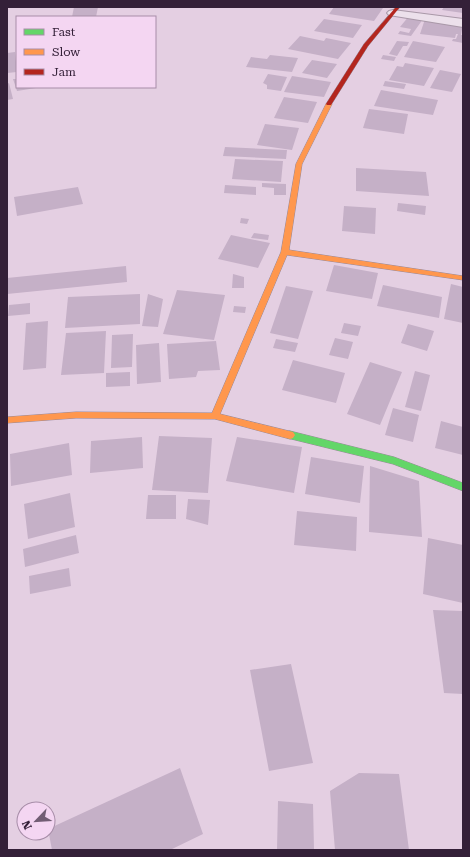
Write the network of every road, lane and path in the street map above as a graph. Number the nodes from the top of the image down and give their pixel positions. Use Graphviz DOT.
graph roads {
  1 [pos="395,10"];
  2 [pos="463,23"];
  3 [pos="285,252"];
  4 [pos="463,278"];
  5 [pos="215,416"];
  6 [pos="7,420"];
  7 [pos="463,487"];
  1 -- 2 [label="street"];
  1 -- 3 [label="street"];
  3 -- 4 [label="street"];
  3 -- 5 [label="street"];
  5 -- 6 [label="street"];
  5 -- 7 [label="street"];
}
